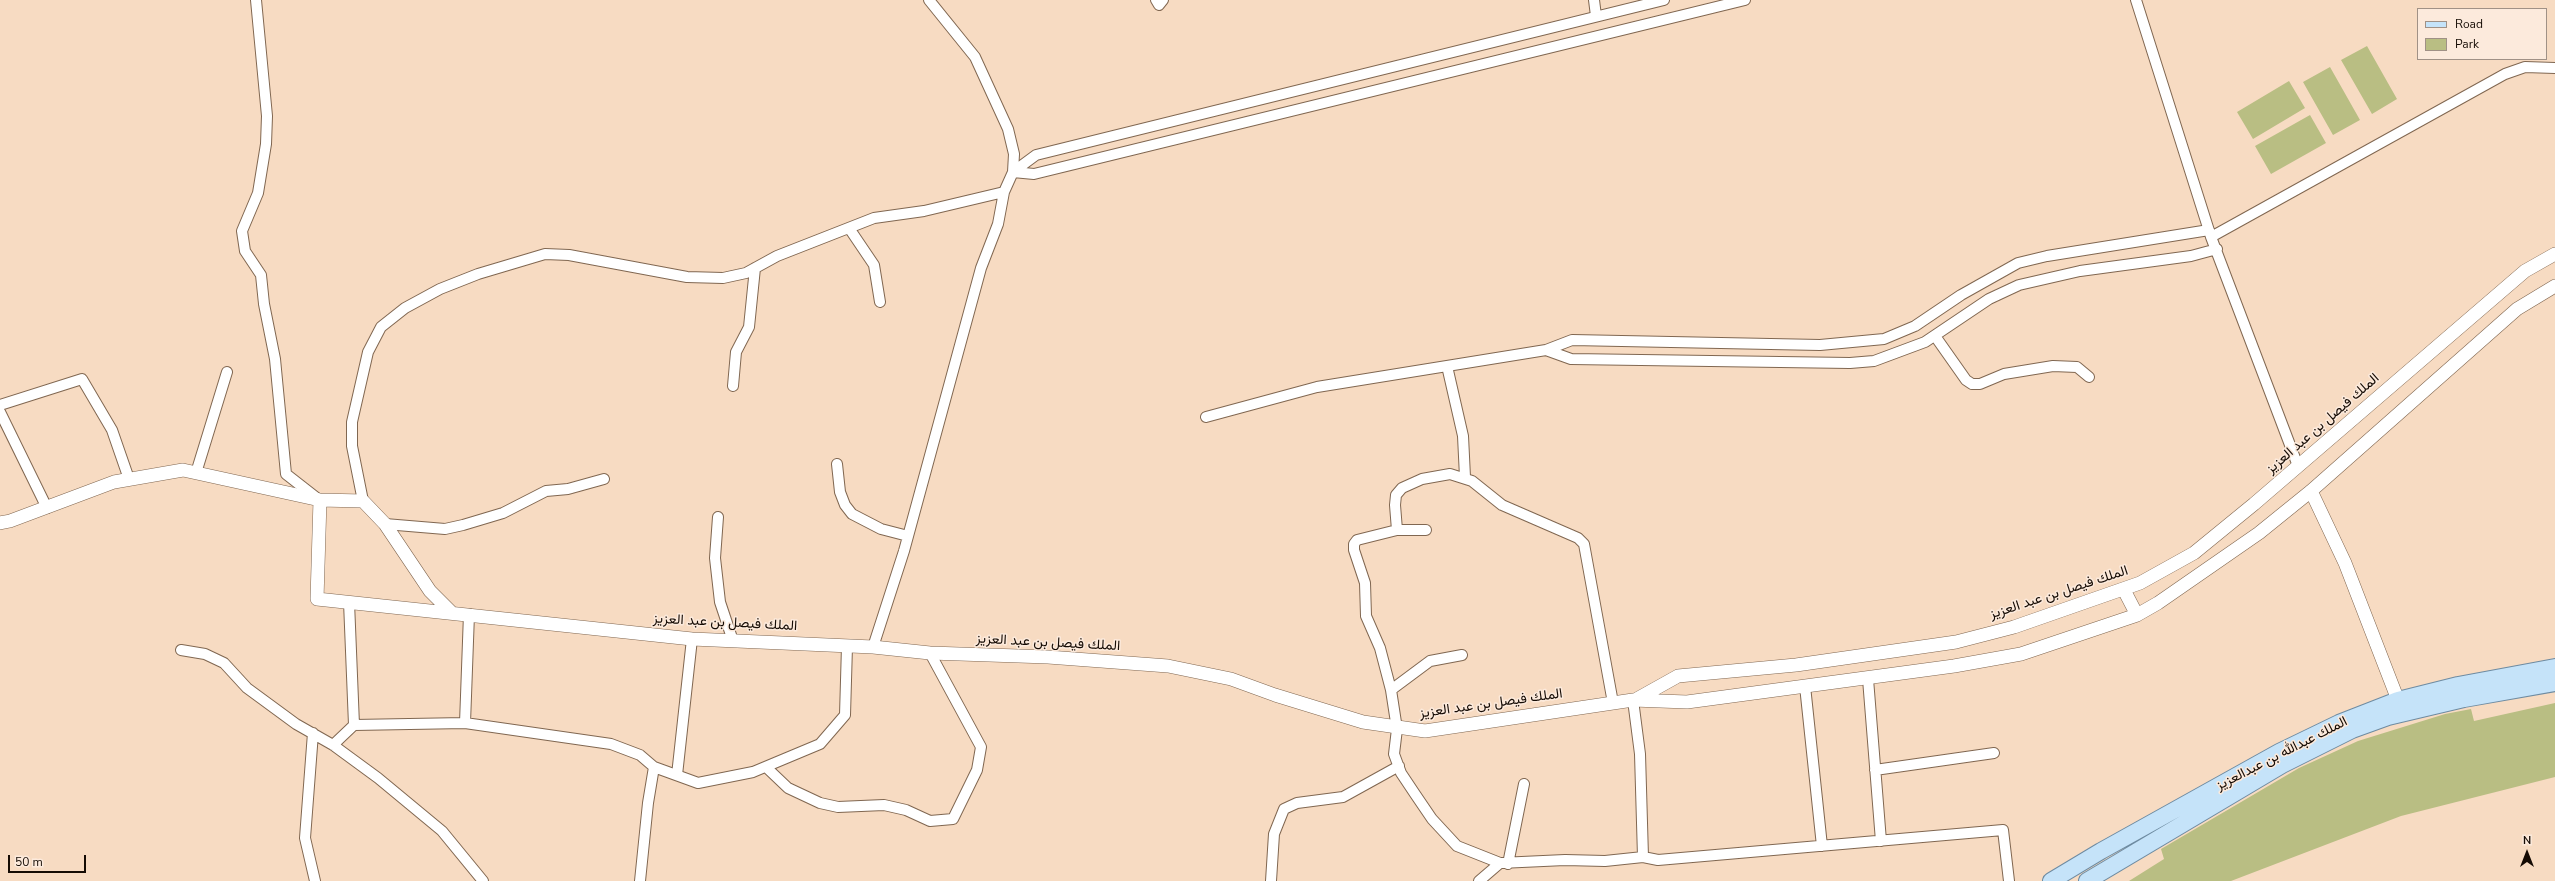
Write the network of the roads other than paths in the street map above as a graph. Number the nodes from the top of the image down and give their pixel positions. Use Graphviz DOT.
graph roads {
  1 [pos="256,0"];
  2 [pos="929,0"];
  3 [pos="1156,0"];
  4 [pos="1163,0"];
  5 [pos="1594,0"];
  6 [pos="1664,0"];
  7 [pos="1745,0"];
  8 [pos="2136,0"];
  9 [pos="1596,16"];
  10 [pos="2555,68"];
  11 [pos="1013,172"];
  12 [pos="1004,192"];
  13 [pos="849,228"];
  14 [pos="2210,234"];
  15 [pos="2216,249"];
  16 [pos="2555,254"];
  17 [pos="755,268"];
  18 [pos="2555,286"];
  19 [pos="880,302"];
  20 [pos="1935,336"];
  21 [pos="1546,350"];
  22 [pos="1447,366"];
  23 [pos="227,372"];
  24 [pos="2089,377"];
  25 [pos="733,386"];
  26 [pos="0,406"];
  27 [pos="0,412"];
  28 [pos="1206,418"];
  29 [pos="837,464"];
  30 [pos="2298,466"];
  31 [pos="196,473"];
  32 [pos="1465,477"];
  33 [pos="129,479"];
  34 [pos="604,479"];
  35 [pos="2311,491"];
  36 [pos="320,500"];
  37 [pos="363,501"];
  38 [pos="47,508"];
  39 [pos="718,517"];
  40 [pos="0,522"];
  41 [pos="385,524"];
  42 [pos="1397,530"];
  43 [pos="1426,530"];
  44 [pos="908,536"];
  45 [pos="2124,590"];
  46 [pos="349,602"];
  47 [pos="451,612"];
  48 [pos="469,614"];
  49 [pos="2137,614"];
  50 [pos="692,639"];
  51 [pos="733,641"];
  52 [pos="846,646"];
  53 [pos="873,647"];
  54 [pos="181,650"];
  55 [pos="930,653"];
  56 [pos="1462,655"];
  57 [pos="2555,667"];
  58 [pos="1868,679"];
  59 [pos="2555,683"];
  60 [pos="1805,686"];
  61 [pos="1391,690"];
  62 [pos="1634,700"];
  63 [pos="2398,700"];
  64 [pos="1613,703"];
  65 [pos="465,723"];
  66 [pos="354,725"];
  67 [pos="1397,729"];
  68 [pos="313,733"];
  69 [pos="333,745"];
  70 [pos="1994,754"];
  71 [pos="1398,766"];
  72 [pos="654,767"];
  73 [pos="767,768"];
  74 [pos="1875,770"];
  75 [pos="677,775"];
  76 [pos="1524,784"];
  77 [pos="1881,841"];
  78 [pos="1822,846"];
  79 [pos="1643,857"];
  80 [pos="1504,863"];
  81 [pos="315,881"];
  82 [pos="483,881"];
  83 [pos="640,881"];
  84 [pos="1271,881"];
  85 [pos="1479,881"];
  86 [pos="2009,881"];
  87 [pos="2051,881"];
  88 [pos="2087,881"];
  1 -- 36 [label="street"];
  2 -- 11 [label="street"];
  3 -- 4 [label="street"];
  5 -- 9 [label="street"];
  6 -- 9 [label="street"];
  7 -- 11 [label="street"];
  8 -- 14 [label="street"];
  9 -- 11 [label="street"];
  10 -- 14 [label="street"];
  11 -- 12 [label="street"];
  12 -- 13 [label="street"];
  12 -- 44 [label="street"];
  13 -- 17 [label="street"];
  13 -- 19 [label="street"];
  14 -- 15 [label="street"];
  14 -- 21 [label="street"];
  15 -- 20 [label="street"];
  15 -- 30 [label="street"];
  16 -- 30 [label="street, الملك فيصل بن عبد العزيز"];
  17 -- 25 [label="street"];
  17 -- 37 [label="street"];
  18 -- 35 [label="street, الملك فيصل بن عبد العزيز"];
  20 -- 21 [label="street"];
  20 -- 24 [label="street"];
  21 -- 22 [label="street"];
  22 -- 28 [label="street"];
  22 -- 32 [label="street"];
  23 -- 31 [label="street"];
  26 -- 33 [label="street"];
  27 -- 38 [label="street"];
  29 -- 44 [label="street"];
  30 -- 45 [label="street, الملك فيصل بن عبد العزيز"];
  31 -- 33 [label="street"];
  31 -- 36 [label="street"];
  32 -- 42 [label="street"];
  32 -- 64 [label="street"];
  33 -- 38 [label="street"];
  34 -- 41 [label="street"];
  35 -- 49 [label="street, الملك فيصل بن عبد العزيز"];
  35 -- 63 [label="street"];
  36 -- 37 [label="street"];
  36 -- 46 [label="street, الملك فيصل بن عبد العزيز"];
  37 -- 41 [label="street"];
  38 -- 40 [label="street"];
  39 -- 51 [label="street"];
  41 -- 47 [label="street"];
  42 -- 43 [label="street"];
  42 -- 61 [label="street"];
  44 -- 53 [label="street"];
  45 -- 49 [label="street"];
  45 -- 62 [label="street, الملك فيصل بن عبد العزيز"];
  46 -- 47 [label="street, الملك فيصل بن عبد العزيز"];
  46 -- 66 [label="street"];
  47 -- 48 [label="street, الملك فيصل بن عبد العزيز"];
  48 -- 50 [label="street, الملك فيصل بن عبد العزيز"];
  48 -- 65 [label="street"];
  49 -- 58 [label="street, الملك فيصل بن عبد العزيز"];
  50 -- 51 [label="street, الملك فيصل بن عبد العزيز"];
  50 -- 75 [label="street"];
  51 -- 52 [label="street, الملك فيصل بن عبد العزيز"];
  52 -- 53 [label="street, الملك فيصل بن عبد العزيز"];
  52 -- 73 [label="street"];
  53 -- 55 [label="street, الملك فيصل بن عبد العزيز"];
  54 -- 68 [label="street"];
  55 -- 67 [label="street, الملك فيصل بن عبد العزيز"];
  55 -- 73 [label="street"];
  56 -- 61 [label="street"];
  57 -- 63 [label="main road, الملك عبدالله بن عبدالعزيز"];
  58 -- 60 [label="street, الملك فيصل بن عبد العزيز"];
  58 -- 74 [label="street"];
  59 -- 88 [label="main road, الملك عبدالله بن عبدالعزيز"];
  60 -- 62 [label="street, الملك فيصل بن عبد العزيز"];
  60 -- 78 [label="street"];
  61 -- 67 [label="street"];
  62 -- 64 [label="street, الملك فيصل بن عبد العزيز"];
  62 -- 79 [label="street"];
  63 -- 87 [label="main road, الملك عبدالله بن عبدالعزيز"];
  64 -- 67 [label="street, الملك فيصل بن عبد العزيز"];
  65 -- 66 [label="street"];
  65 -- 72 [label="street"];
  66 -- 69 [label="street"];
  67 -- 71 [label="street"];
  68 -- 69 [label="street"];
  68 -- 81 [label="street"];
  69 -- 82 [label="street"];
  70 -- 74 [label="street"];
  71 -- 80 [label="street"];
  71 -- 84 [label="street"];
  72 -- 75 [label="street"];
  72 -- 83 [label="street"];
  73 -- 75 [label="street"];
  74 -- 77 [label="street"];
  76 -- 80 [label="street"];
  77 -- 78 [label="street"];
  77 -- 86 [label="street"];
  78 -- 79 [label="street"];
  79 -- 80 [label="street"];
  80 -- 85 [label="street"];
}
